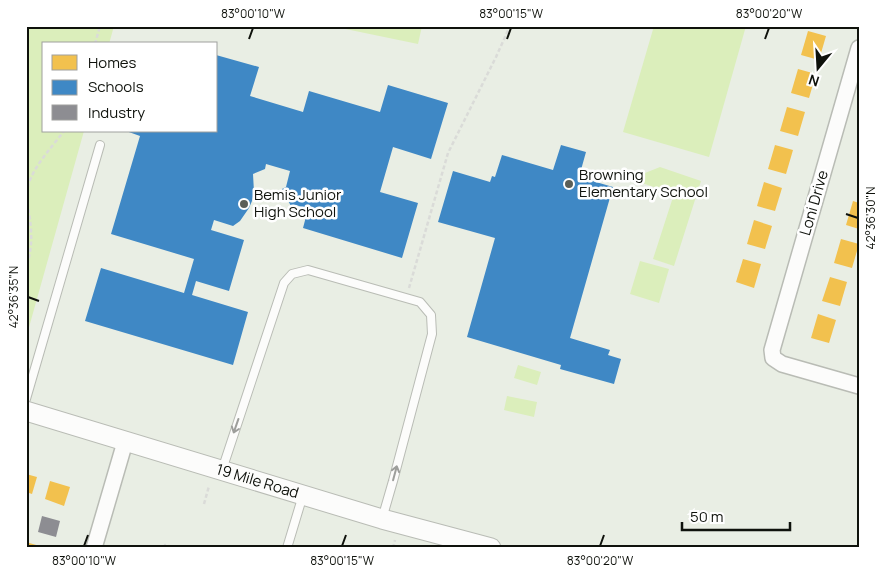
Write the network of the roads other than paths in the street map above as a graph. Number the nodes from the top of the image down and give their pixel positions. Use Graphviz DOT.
graph roads {
  1 [pos="859,48"];
  2 [pos="100,145"];
  3 [pos="859,386"];
  4 [pos="26,399"];
  5 [pos="26,412"];
  6 [pos="125,442"];
  7 [pos="222,471"];
  8 [pos="303,495"];
  9 [pos="382,519"];
  10 [pos="94,548"];
  11 [pos="287,548"];
  12 [pos="491,548"];
  1 -- 3 [label="street, Loni Drive"];
  2 -- 4 [label="lane"];
  5 -- 6 [label="street, 19 Mile Road"];
  6 -- 7 [label="street, 19 Mile Road"];
  6 -- 10 [label="street"];
  7 -- 8 [label="street, 19 Mile Road"];
  9 -- 7 [label="lane, one-way"];
  8 -- 9 [label="street, 19 Mile Road"];
  8 -- 11 [label="lane"];
  9 -- 12 [label="street, 19 Mile Road"];
}
